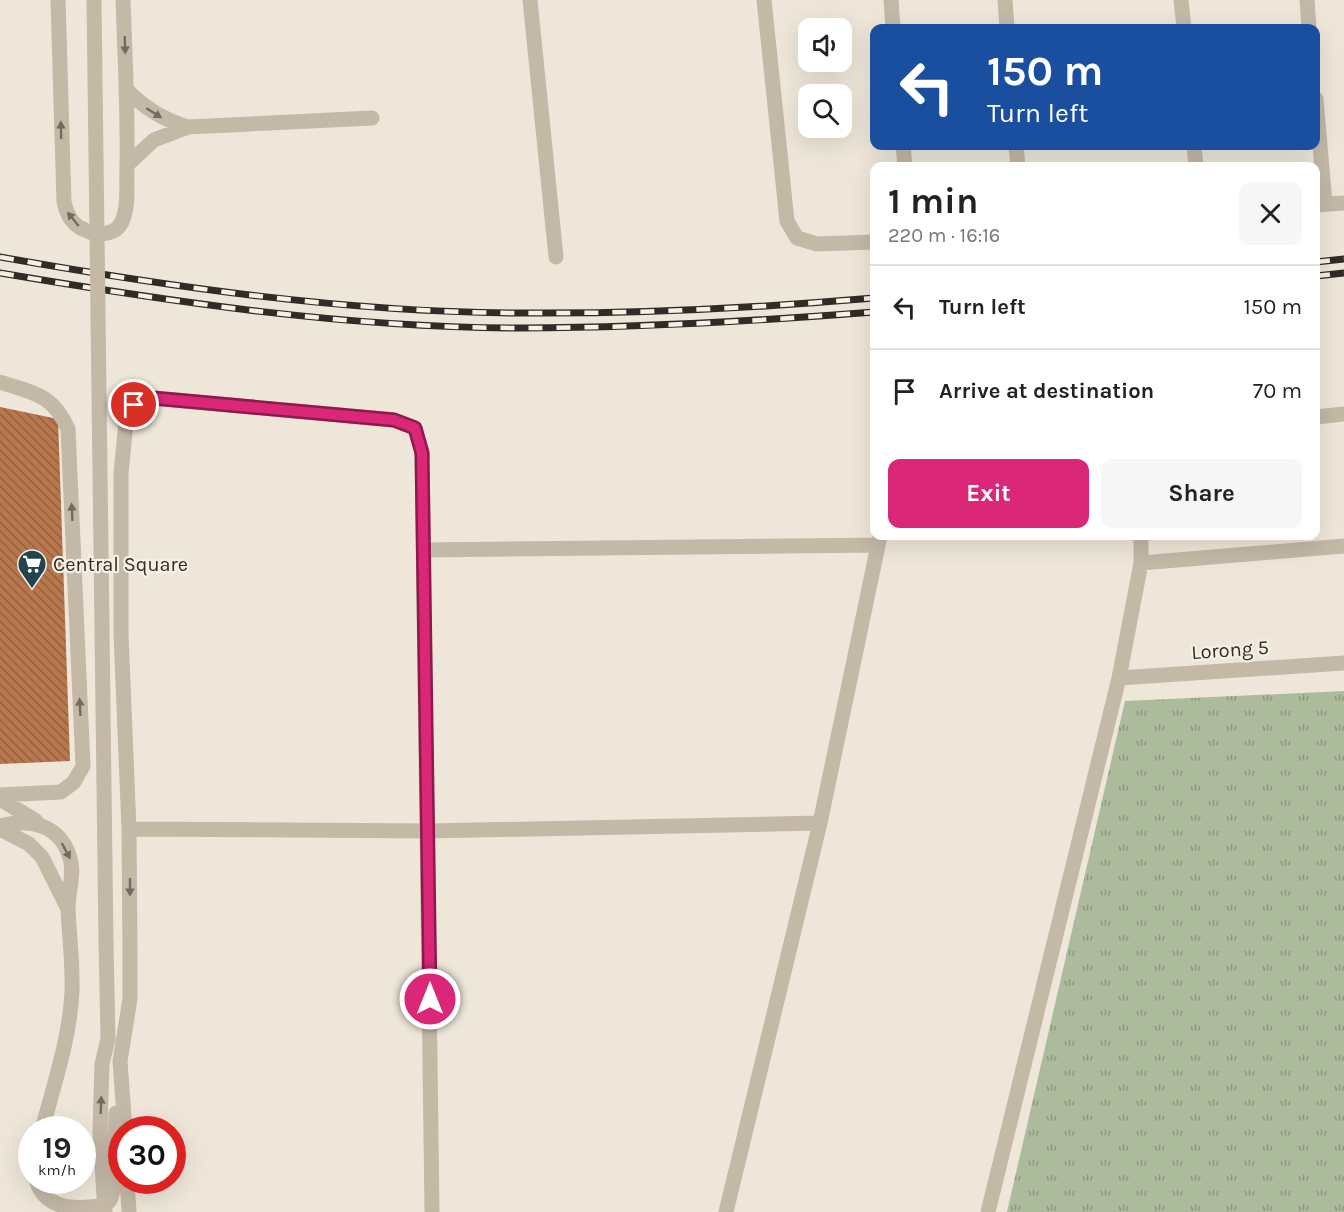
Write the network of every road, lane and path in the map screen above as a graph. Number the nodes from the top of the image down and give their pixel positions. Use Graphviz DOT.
graph roads {
  1 [pos="58,0"];
  2 [pos="93,0"];
  3 [pos="123,0"];
  4 [pos="530,0"];
  5 [pos="764,0"];
  6 [pos="891,0"];
  7 [pos="1005,0"];
  8 [pos="1181,0"];
  9 [pos="1307,0"];
  10 [pos="893,24"];
  11 [pos="1007,24"];
  12 [pos="1184,24"];
  13 [pos="1309,24"];
  14 [pos="126,89"];
  15 [pos="372,118"];
  16 [pos="188,127"];
  17 [pos="127,165"];
  18 [pos="1344,203"];
  19 [pos="1320,205"];
  20 [pos="870,242"];
  21 [pos="556,257"];
  22 [pos="0,382"];
  23 [pos="1344,414"];
  24 [pos="1320,417"];
  25 [pos="879,540"];
  26 [pos="1141,540"];
  27 [pos="1344,546"];
  28 [pos="424,550"];
  29 [pos="1141,563"];
  30 [pos="1344,663"];
  31 [pos="1119,678"];
  32 [pos="0,797"];
  33 [pos="820,823"];
  34 [pos="42,824"];
  35 [pos="0,827"];
  36 [pos="129,829"];
  37 [pos="429,831"];
  38 [pos="68,909"];
  39 [pos="108,1039"];
  40 [pos="120,1061"];
  41 [pos="123,1092"];
  42 [pos="46,1116"];
  43 [pos="124,1116"];
  44 [pos="43,1194"];
  45 [pos="128,1194"];
  46 [pos="105,1209"];
  47 [pos="129,1212"];
  48 [pos="432,1212"];
  49 [pos="726,1212"];
  50 [pos="988,1212"];
  17 -- 1 [label="street, one-way"];
  2 -- 39 [label="street, bridge"];
  3 -- 14 [label="street, one-way"];
  4 -- 21 [label="street"];
  5 -- 20 [label="street"];
  6 -- 10 [label="street"];
  7 -- 11 [label="street"];
  8 -- 12 [label="street"];
  9 -- 13 [label="street"];
  14 -- 16 [label="street, one-way"];
  14 -- 17 [label="street"];
  15 -- 16 [label="street"];
  16 -- 17 [label="street"];
  18 -- 19 [label="street"];
  32 -- 22 [label="street, one-way"];
  23 -- 24 [label="street"];
  25 -- 28 [label="street"];
  25 -- 33 [label="street"];
  26 -- 29 [label="street"];
  27 -- 29 [label="street"];
  28 -- 36 [label="street"];
  28 -- 37 [label="street"];
  29 -- 31 [label="street"];
  30 -- 31 [label="street, Lorong 5"];
  31 -- 50 [label="street"];
  32 -- 34 [label="street"];
  33 -- 37 [label="street"];
  33 -- 49 [label="street"];
  34 -- 35 [label="street"];
  34 -- 38 [label="street, one-way"];
  35 -- 38 [label="street"];
  36 -- 37 [label="street"];
  36 -- 40 [label="street, one-way"];
  37 -- 48 [label="street"];
  38 -- 42 [label="street"];
  39 -- 40 [label="street"];
  46 -- 39 [label="street, one-way"];
  40 -- 41 [label="street"];
  41 -- 43 [label="street"];
  41 -- 46 [label="street"];
  44 -- 46 [label="street"];
  45 -- 47 [label="street"];
}
